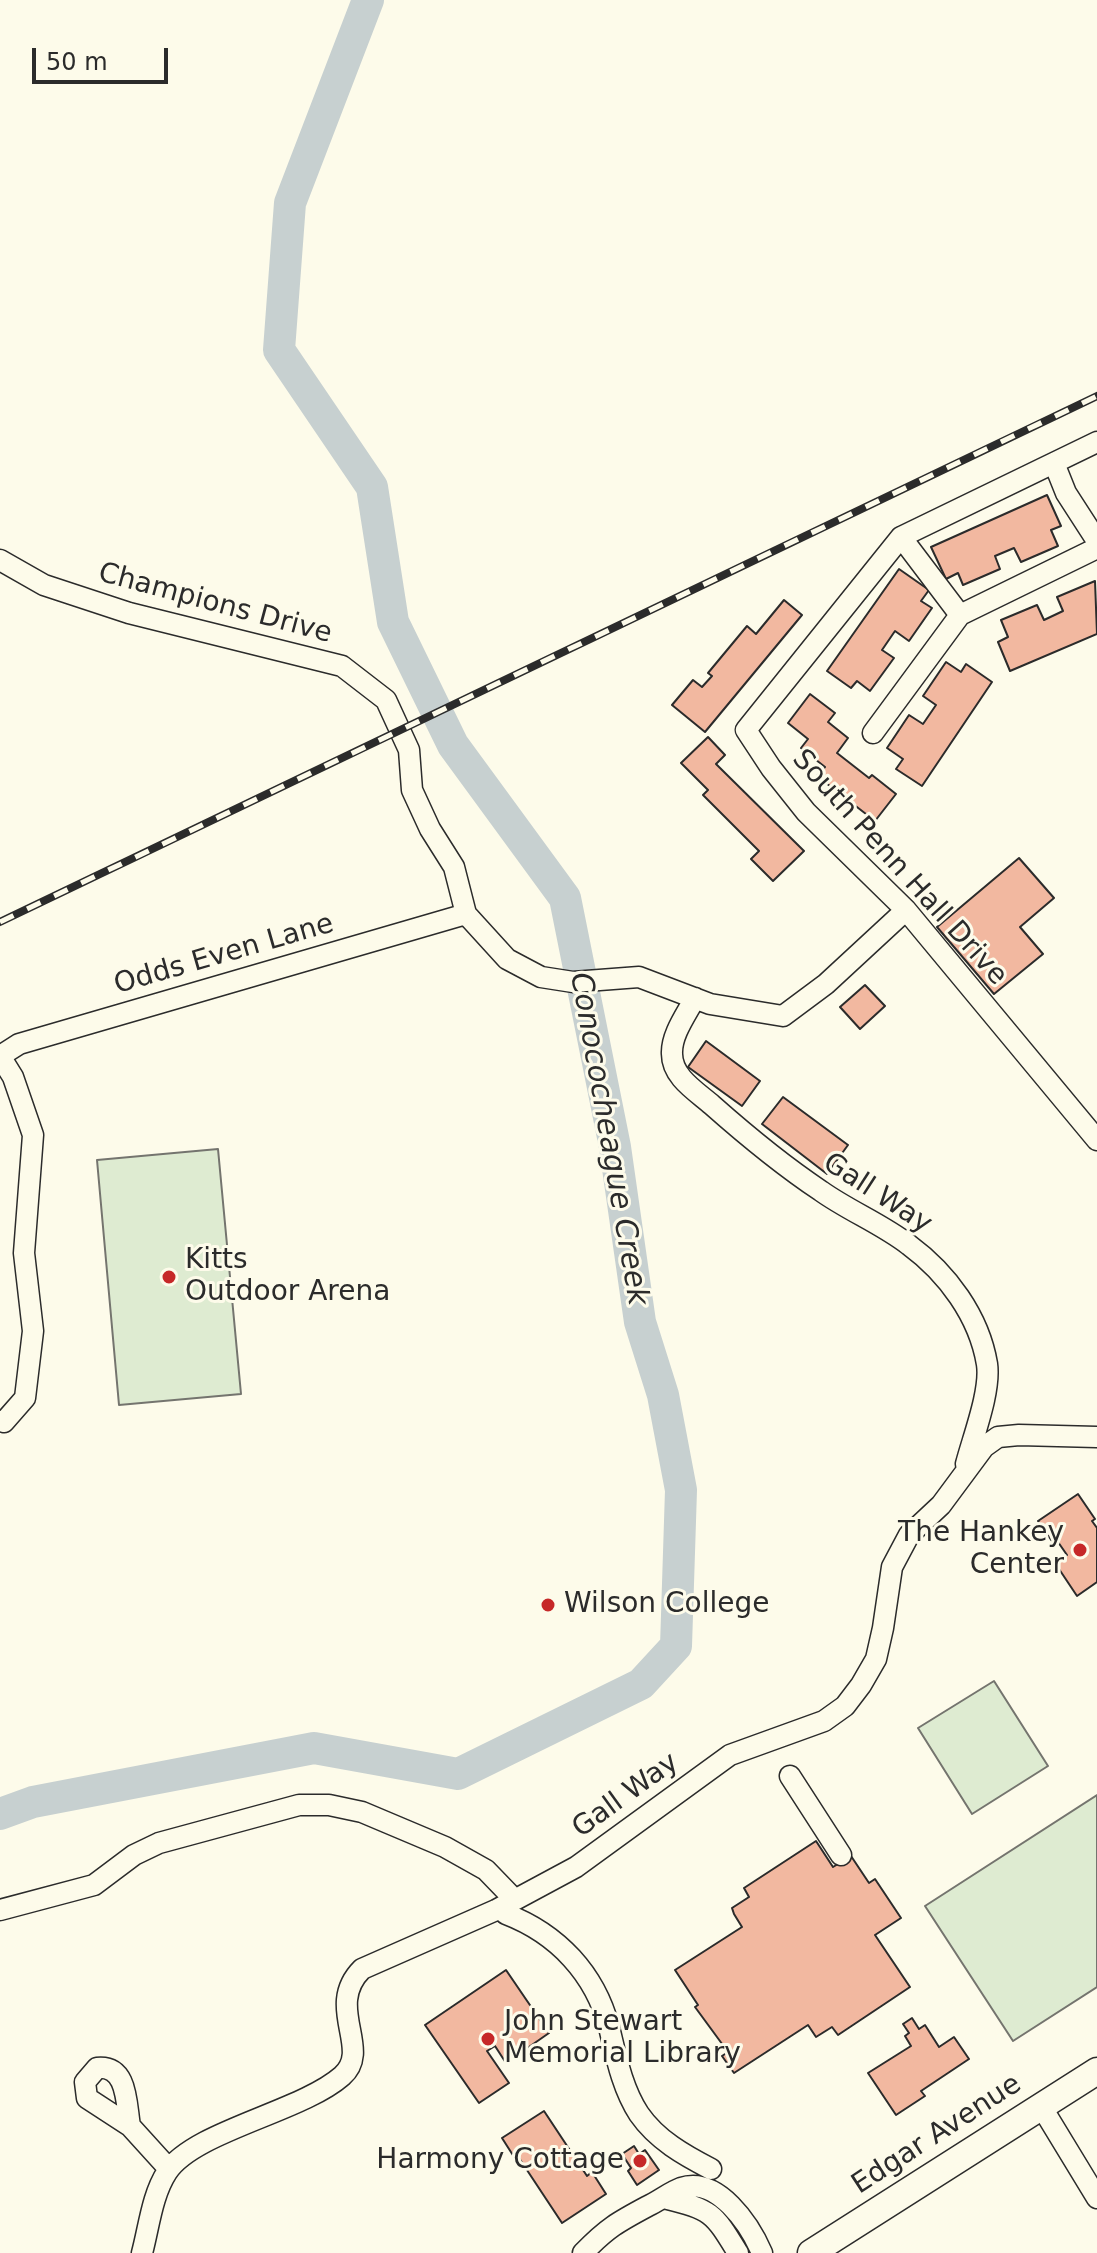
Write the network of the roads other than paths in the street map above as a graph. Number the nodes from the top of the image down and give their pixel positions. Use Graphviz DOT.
graph roads {
  1 [pos="1097,442"];
  2 [pos="1054,463"];
  3 [pos="901,537"];
  4 [pos="1097,541"];
  5 [pos="1097,548"];
  6 [pos="0,560"];
  7 [pos="960,615"];
  8 [pos="873,733"];
  9 [pos="906,910"];
  10 [pos="466,914"];
  11 [pos="695,998"];
  12 [pos="0,1056"];
  13 [pos="1097,1140"];
  14 [pos="0,1421"];
  15 [pos="1097,1437"];
  16 [pos="965,1472"];
  17 [pos="790,1776"];
  18 [pos="841,1855"];
  19 [pos="506,1908"];
  20 [pos="0,1910"];
  21 [pos="1097,2071"];
  22 [pos="1041,2106"];
  23 [pos="130,2126"];
  24 [pos="169,2169"];
  25 [pos="711,2169"];
  26 [pos="664,2198"];
  27 [pos="1097,2198"];
  28 [pos="142,2253"];
  29 [pos="583,2253"];
  30 [pos="738,2253"];
  31 [pos="762,2253"];
  32 [pos="811,2253"];
  1 -- 2 [label="street, South Penn Hall Drive"];
  2 -- 3 [label="street, South Penn Hall Drive"];
  2 -- 4 [label="street"];
  3 -- 7 [label="street"];
  3 -- 9 [label="street, South Penn Hall Drive"];
  5 -- 7 [label="street"];
  6 -- 10 [label="street, Champions Drive"];
  7 -- 8 [label="street"];
  9 -- 11 [label="street"];
  9 -- 13 [label="street, South Penn Hall Drive"];
  10 -- 11 [label="street, Champions Drive"];
  10 -- 12 [label="street, Odds Even Lane"];
  11 -- 16 [label="street, Gall Way"];
  12 -- 14 [label="street"];
  15 -- 16 [label="street"];
  16 -- 19 [label="street, Gall Way"];
  17 -- 18 [label="street"];
  19 -- 20 [label="street"];
  19 -- 24 [label="street, Gall Way"];
  19 -- 25 [label="street"];
  21 -- 22 [label="main road, Edgar Avenue"];
  22 -- 27 [label="street"];
  22 -- 32 [label="main road, Edgar Avenue"];
  23 -- 24 [label="street"];
  24 -- 28 [label="street"];
  26 -- 29 [label="street"];
  26 -- 30 [label="street"];
  26 -- 31 [label="street"];
}
